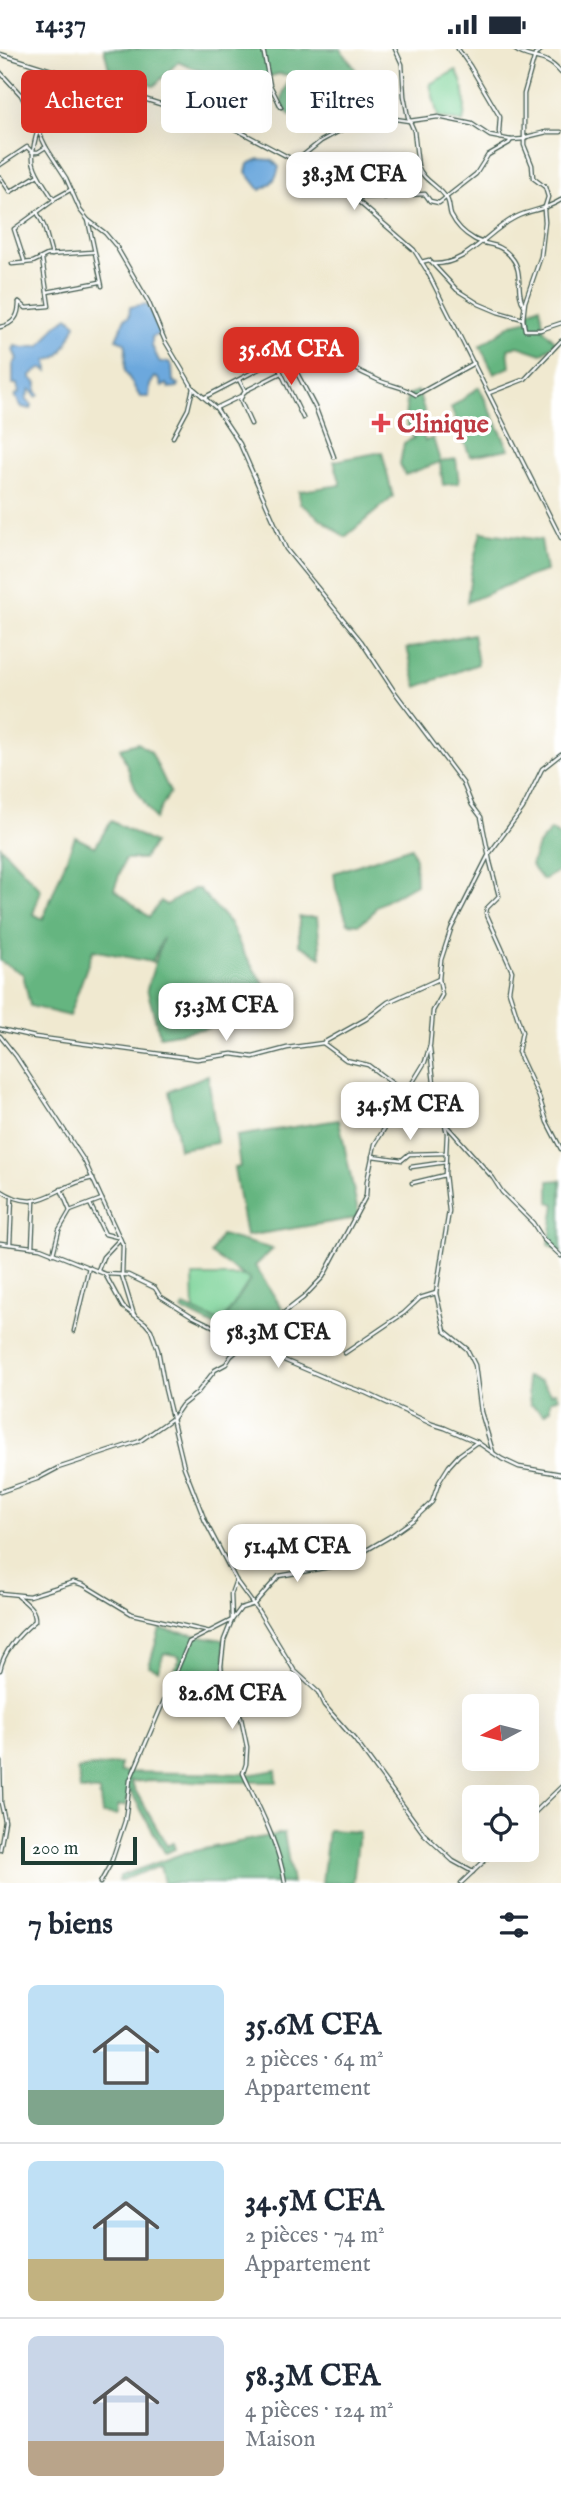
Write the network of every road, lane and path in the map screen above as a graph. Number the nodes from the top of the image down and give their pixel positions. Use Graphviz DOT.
graph roads {
  1 [pos="263,49"];
  2 [pos="396,49"];
  3 [pos="458,49"];
  4 [pos="514,49"];
  5 [pos="542,49"];
  6 [pos="0,54"];
  7 [pos="535,55"];
  8 [pos="0,72"];
  9 [pos="561,73"];
  10 [pos="21,97"];
  11 [pos="281,107"];
  12 [pos="409,121"];
  13 [pos="561,132"];
  14 [pos="37,133"];
  15 [pos="39,133"];
  16 [pos="502,139"];
  17 [pos="525,139"];
  18 [pos="511,140"];
  19 [pos="46,147"];
  20 [pos="32,152"];
  21 [pos="296,161"];
  22 [pos="0,165"];
  23 [pos="418,166"];
  24 [pos="38,174"];
  25 [pos="0,177"];
  26 [pos="70,190"];
  27 [pos="356,198"];
  28 [pos="384,198"];
  29 [pos="447,198"];
  30 [pos="54,199"];
  31 [pos="561,200"];
  32 [pos="544,210"];
  33 [pos="36,211"];
  34 [pos="88,220"];
  35 [pos="482,242"];
  36 [pos="93,252"];
  37 [pos="52,255"];
  38 [pos="41,259"];
  39 [pos="421,262"];
  40 [pos="25,263"];
  41 [pos="12,264"];
  42 [pos="433,264"];
  43 [pos="47,292"];
  44 [pos="524,305"];
  45 [pos="523,319"];
  46 [pos="561,323"];
  47 [pos="0,327"];
  48 [pos="561,341"];
  49 [pos="286,354"];
  50 [pos="275,360"];
  51 [pos="474,363"];
  52 [pos="281,373"];
  53 [pos="238,379"];
  54 [pos="193,388"];
  55 [pos="245,391"];
  56 [pos="489,393"];
  57 [pos="242,396"];
  58 [pos="205,397"];
  59 [pos="216,408"];
  60 [pos="303,418"];
  61 [pos="251,424"];
  62 [pos="173,437"];
  63 [pos="334,457"];
  64 [pos="561,538"];
  65 [pos="561,754"];
  66 [pos="489,854"];
  67 [pos="439,979"];
  68 [pos="0,1029"];
  69 [pos="0,1036"];
  70 [pos="323,1043"];
  71 [pos="430,1045"];
  72 [pos="405,1093"];
  73 [pos="443,1122"];
  74 [pos="561,1149"];
  75 [pos="446,1153"];
  76 [pos="372,1156"];
  77 [pos="446,1163"];
  78 [pos="411,1167"];
  79 [pos="445,1175"];
  80 [pos="93,1178"];
  81 [pos="412,1183"];
  82 [pos="61,1189"];
  83 [pos="0,1190"];
  84 [pos="12,1198"];
  85 [pos="102,1199"];
  86 [pos="34,1202"];
  87 [pos="90,1204"];
  88 [pos="70,1211"];
  89 [pos="119,1238"];
  90 [pos="0,1243"];
  91 [pos="10,1244"];
  92 [pos="32,1247"];
  93 [pos="53,1254"];
  94 [pos="561,1256"];
  95 [pos="89,1267"];
  96 [pos="98,1271"];
  97 [pos="105,1274"];
  98 [pos="122,1276"];
  99 [pos="436,1293"];
  100 [pos="134,1315"];
  101 [pos="75,1331"];
  102 [pos="246,1342"];
  103 [pos="345,1353"];
  104 [pos="173,1419"];
  105 [pos="477,1442"];
  106 [pos="494,1453"];
  107 [pos="561,1474"];
  108 [pos="0,1492"];
  109 [pos="236,1580"];
  110 [pos="0,1593"];
  111 [pos="16,1595"];
  112 [pos="254,1604"];
  113 [pos="232,1620"];
  114 [pos="210,1632"];
  115 [pos="0,1670"];
  116 [pos="0,1762"];
  117 [pos="561,1787"];
  118 [pos="539,1808"];
  119 [pos="0,1850"];
  120 [pos="483,1862"];
  121 [pos="473,1872"];
  122 [pos="100,1883"];
  123 [pos="285,1883"];
  124 [pos="461,1883"];
  1 -- 11 [label="street"];
  2 -- 12 [label="street"];
  3 -- 16 [label="street"];
  4 -- 7 [label="street"];
  5 -- 7 [label="street"];
  6 -- 21 [label="street"];
  7 -- 9 [label="street"];
  7 -- 17 [label="street"];
  8 -- 10 [label="street"];
  12 -- 16 [label="street"];
  12 -- 21 [label="street"];
  12 -- 23 [label="street"];
  13 -- 17 [label="street"];
  14 -- 20 [label="street"];
  15 -- 19 [label="street"];
  16 -- 18 [label="street"];
  17 -- 18 [label="street"];
  17 -- 32 [label="street"];
  18 -- 29 [label="street"];
  19 -- 20 [label="street"];
  19 -- 26 [label="street"];
  20 -- 22 [label="street"];
  20 -- 24 [label="street"];
  21 -- 27 [label="street"];
  23 -- 28 [label="street"];
  23 -- 29 [label="street"];
  24 -- 25 [label="street"];
  24 -- 30 [label="street"];
  26 -- 30 [label="street"];
  26 -- 34 [label="street"];
  27 -- 28 [label="street"];
  27 -- 39 [label="street"];
  28 -- 29 [label="street"];
  29 -- 35 [label="street"];
  30 -- 33 [label="street"];
  31 -- 32 [label="street"];
  32 -- 35 [label="street"];
  32 -- 44 [label="street"];
  33 -- 37 [label="street"];
  33 -- 40 [label="street"];
  34 -- 36 [label="street"];
  34 -- 54 [label="street"];
  35 -- 42 [label="street"];
  35 -- 44 [label="street"];
  36 -- 37 [label="street"];
  36 -- 43 [label="street"];
  37 -- 38 [label="street"];
  38 -- 40 [label="street"];
  38 -- 43 [label="street"];
  39 -- 42 [label="street"];
  39 -- 51 [label="street"];
  40 -- 41 [label="street"];
  42 -- 45 [label="street"];
  43 -- 47 [label="street"];
  44 -- 45 [label="street"];
  45 -- 46 [label="street"];
  48 -- 56 [label="street"];
  49 -- 50 [label="street"];
  49 -- 51 [label="street"];
  49 -- 63 [label="street"];
  50 -- 52 [label="street"];
  50 -- 53 [label="street"];
  51 -- 56 [label="street"];
  52 -- 55 [label="street"];
  52 -- 60 [label="street"];
  53 -- 55 [label="street"];
  53 -- 58 [label="street"];
  54 -- 58 [label="street"];
  54 -- 62 [label="street"];
  55 -- 57 [label="street"];
  56 -- 64 [label="street"];
  57 -- 59 [label="street"];
  57 -- 61 [label="street"];
  58 -- 59 [label="street"];
  59 -- 66 [label="street"];
  65 -- 66 [label="street"];
  66 -- 67 [label="street"];
  66 -- 74 [label="street"];
  67 -- 70 [label="street"];
  67 -- 71 [label="street"];
  68 -- 70 [label="street"];
  69 -- 80 [label="street"];
  70 -- 72 [label="street"];
  71 -- 72 [label="street"];
  71 -- 73 [label="street"];
  72 -- 73 [label="street"];
  72 -- 76 [label="street"];
  73 -- 75 [label="street"];
  73 -- 94 [label="street"];
  75 -- 76 [label="street"];
  75 -- 77 [label="street"];
  76 -- 102 [label="street"];
  77 -- 78 [label="street"];
  77 -- 79 [label="street"];
  79 -- 81 [label="street"];
  79 -- 99 [label="street"];
  80 -- 82 [label="street"];
  80 -- 85 [label="street"];
  82 -- 86 [label="street"];
  82 -- 88 [label="street"];
  83 -- 84 [label="street"];
  84 -- 86 [label="street"];
  84 -- 91 [label="street"];
  85 -- 87 [label="street"];
  85 -- 89 [label="street"];
  86 -- 92 [label="street"];
  87 -- 88 [label="street"];
  87 -- 89 [label="street"];
  88 -- 93 [label="street"];
  89 -- 96 [label="street"];
  89 -- 98 [label="street"];
  90 -- 91 [label="street"];
  91 -- 92 [label="street"];
  92 -- 93 [label="street"];
  93 -- 95 [label="street"];
  95 -- 96 [label="street"];
  95 -- 101 [label="street"];
  96 -- 97 [label="street"];
  97 -- 98 [label="street"];
  97 -- 100 [label="street"];
  98 -- 100 [label="street"];
  98 -- 102 [label="street"];
  99 -- 103 [label="street"];
  99 -- 106 [label="street"];
  100 -- 104 [label="street"];
  102 -- 104 [label="street"];
  102 -- 105 [label="street"];
  104 -- 108 [label="street"];
  104 -- 109 [label="street"];
  105 -- 106 [label="street"];
  105 -- 112 [label="street"];
  106 -- 107 [label="street"];
  109 -- 112 [label="street"];
  109 -- 113 [label="street"];
  110 -- 111 [label="street"];
  111 -- 114 [label="street"];
  111 -- 115 [label="street"];
  112 -- 113 [label="street"];
  112 -- 121 [label="street"];
  113 -- 114 [label="street"];
  113 -- 123 [label="street"];
  114 -- 122 [label="street"];
  116 -- 119 [label="street"];
  117 -- 118 [label="street"];
  120 -- 121 [label="street"];
  121 -- 124 [label="street"];
}
